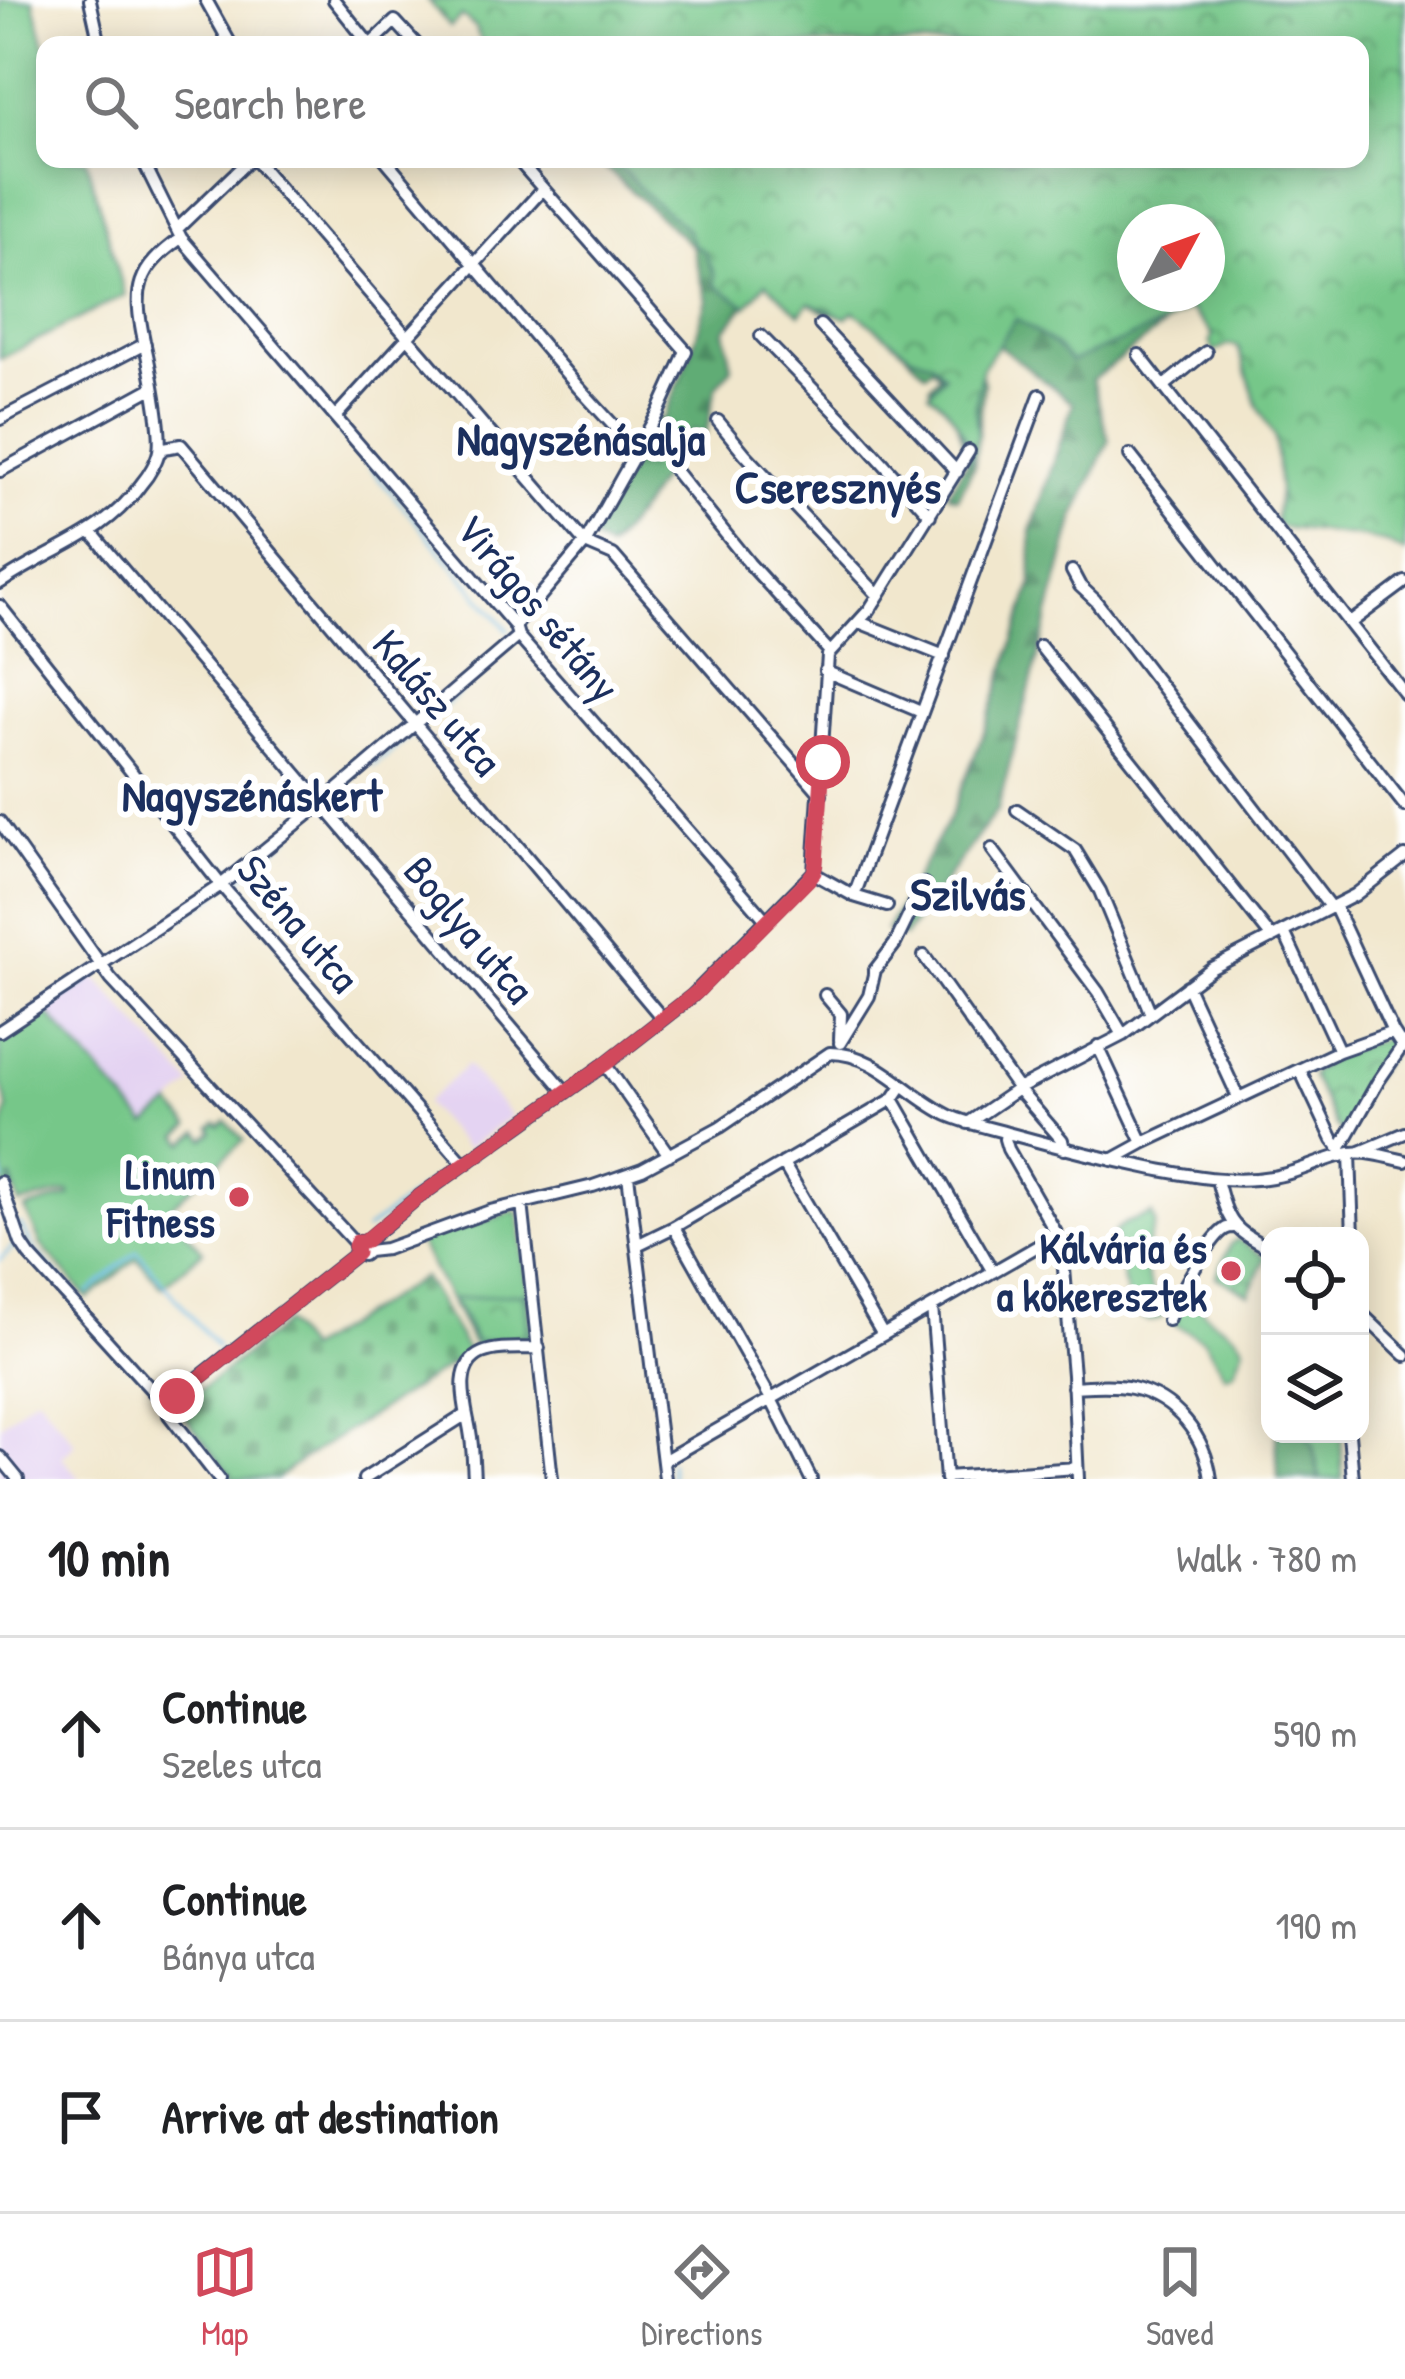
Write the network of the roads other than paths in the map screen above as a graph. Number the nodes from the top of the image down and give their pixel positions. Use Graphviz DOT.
graph roads {
  1 [pos="90,0"];
  2 [pos="206,0"];
  3 [pos="334,0"];
  4 [pos="98,36"];
  5 [pos="226,36"];
  6 [pos="363,36"];
  7 [pos="379,36"];
  8 [pos="408,36"];
  9 [pos="146,168"];
  10 [pos="243,168"];
  11 [pos="260,168"];
  12 [pos="393,168"];
  13 [pos="525,168"];
  14 [pos="543,189"];
  15 [pos="179,234"];
  16 [pos="476,265"];
  17 [pos="820,325"];
  18 [pos="761,336"];
  19 [pos="406,338"];
  20 [pos="145,344"];
  21 [pos="1207,352"];
  22 [pos="1139,355"];
  23 [pos="1163,386"];
  24 [pos="152,388"];
  25 [pos="1040,395"];
  26 [pos="335,417"];
  27 [pos="0,418"];
  28 [pos="718,421"];
  29 [pos="969,451"];
  30 [pos="637,452"];
  31 [pos="159,453"];
  32 [pos="1130,455"];
  33 [pos="672,467"];
  34 [pos="0,471"];
  35 [pos="957,472"];
  36 [pos="929,515"];
  37 [pos="92,533"];
  38 [pos="585,543"];
  39 [pos="1072,571"];
  40 [pos="1405,582"];
  41 [pos="0,583"];
  42 [pos="878,595"];
  43 [pos="0,606"];
  44 [pos="859,622"];
  45 [pos="1350,622"];
  46 [pos="516,631"];
  47 [pos="1040,646"];
  48 [pos="830,652"];
  49 [pos="944,656"];
  50 [pos="825,671"];
  51 [pos="1405,694"];
  52 [pos="921,712"];
  53 [pos="413,724"];
  54 [pos="821,794"];
  55 [pos="321,804"];
  56 [pos="1405,806"];
  57 [pos="1017,810"];
  58 [pos="0,822"];
  59 [pos="992,849"];
  60 [pos="1405,856"];
  61 [pos="813,874"];
  62 [pos="924,884"];
  63 [pos="221,885"];
  64 [pos="854,896"];
  65 [pos="887,906"];
  66 [pos="1333,908"];
  67 [pos="766,920"];
  68 [pos="1278,935"];
  69 [pos="924,956"];
  70 [pos="101,966"];
  71 [pos="1186,986"];
  72 [pos="826,995"];
  73 [pos="1151,1014"];
  74 [pos="662,1018"];
  75 [pos="0,1031"];
  76 [pos="1393,1032"];
  77 [pos="1123,1035"];
  78 [pos="1403,1044"];
  79 [pos="1098,1046"];
  80 [pos="831,1051"];
  81 [pos="1339,1051"];
  82 [pos="605,1064"];
  83 [pos="1300,1070"];
  84 [pos="901,1087"];
  85 [pos="1018,1089"];
  86 [pos="566,1092"];
  87 [pos="1238,1097"];
  88 [pos="893,1099"];
  89 [pos="968,1123"];
  90 [pos="1006,1133"];
  91 [pos="1405,1133"];
  92 [pos="1143,1143"];
  93 [pos="1064,1149"];
  94 [pos="1347,1153"];
  95 [pos="670,1155"];
  96 [pos="1112,1160"];
  97 [pos="1405,1161"];
  98 [pos="783,1163"];
  99 [pos="464,1164"];
  100 [pos="628,1175"];
  101 [pos="1217,1180"];
  102 [pos="0,1183"];
  103 [pos="521,1203"];
  104 [pos="1233,1224"];
  105 [pos="674,1227"];
  106 [pos="1352,1227"];
  107 [pos="1059,1238"];
  108 [pos="1261,1244"];
  109 [pos="637,1245"];
  110 [pos="361,1248"];
  111 [pos="993,1272"];
  112 [pos="932,1307"];
  113 [pos="1168,1321"];
  114 [pos="1369,1321"];
  115 [pos="883,1335"];
  116 [pos="539,1348"];
  117 [pos="1405,1355"];
  118 [pos="1073,1387"];
  119 [pos="771,1399"];
  120 [pos="168,1408"];
  121 [pos="465,1415"];
  122 [pos="1350,1443"];
  123 [pos="0,1457"];
  124 [pos="663,1461"];
  125 [pos="1078,1473"];
  126 [pos="213,1477"];
  127 [pos="16,1478"];
  128 [pos="946,1478"];
  129 [pos="364,1479"];
  130 [pos="474,1479"];
  131 [pos="552,1479"];
  132 [pos="665,1479"];
  133 [pos="811,1479"];
  134 [pos="1210,1479"];
  135 [pos="1353,1479"];
  1 -- 4 [label="street"];
  2 -- 5 [label="street"];
  3 -- 6 [label="street"];
  7 -- 8 [label="street"];
  9 -- 15 [label="street, Virágos sétány"];
  10 -- 15 [label="street"];
  11 -- 19 [label="street"];
  12 -- 16 [label="street"];
  13 -- 14 [label="street"];
  14 -- 16 [label="street"];
  14 -- 30 [label="street"];
  15 -- 20 [label="street"];
  15 -- 26 [label="street, Virágos sétány"];
  16 -- 19 [label="street"];
  16 -- 30 [label="street"];
  17 -- 35 [label="street"];
  18 -- 36 [label="street"];
  19 -- 26 [label="street"];
  19 -- 38 [label="street"];
  20 -- 24 [label="street"];
  20 -- 27 [label="street"];
  21 -- 23 [label="street"];
  22 -- 23 [label="street"];
  23 -- 45 [label="street"];
  24 -- 31 [label="street"];
  24 -- 34 [label="street"];
  25 -- 49 [label="street"];
  26 -- 46 [label="street, Virágos sétány"];
  28 -- 42 [label="street"];
  29 -- 35 [label="street"];
  30 -- 38 [label="street"];
  31 -- 37 [label="street"];
  31 -- 53 [label="street, Kalász utca"];
  32 -- 56 [label="street"];
  33 -- 48 [label="street"];
  35 -- 36 [label="street"];
  36 -- 42 [label="street"];
  37 -- 41 [label="street"];
  37 -- 55 [label="street, Boglya utca"];
  38 -- 46 [label="street"];
  38 -- 54 [label="street"];
  39 -- 66 [label="street"];
  40 -- 45 [label="street"];
  42 -- 44 [label="street"];
  43 -- 63 [label="street, Széna utca"];
  44 -- 48 [label="street"];
  44 -- 49 [label="street"];
  45 -- 51 [label="street"];
  46 -- 53 [label="street"];
  46 -- 67 [label="street, Virágos sétány"];
  47 -- 68 [label="street"];
  48 -- 50 [label="street"];
  49 -- 52 [label="street"];
  50 -- 52 [label="street"];
  50 -- 54 [label="street"];
  52 -- 64 [label="street"];
  53 -- 55 [label="street"];
  53 -- 74 [label="street, Kalász utca"];
  54 -- 61 [label="street"];
  55 -- 63 [label="street"];
  55 -- 86 [label="street, Boglya utca"];
  57 -- 73 [label="street"];
  58 -- 70 [label="street"];
  59 -- 77 [label="street"];
  60 -- 66 [label="street"];
  61 -- 64 [label="street"];
  61 -- 67 [label="street"];
  62 -- 80 [label="street"];
  63 -- 70 [label="street"];
  63 -- 99 [label="street, Széna utca"];
  64 -- 65 [label="street"];
  66 -- 68 [label="street"];
  66 -- 76 [label="street"];
  67 -- 74 [label="street"];
  68 -- 71 [label="street"];
  68 -- 81 [label="street"];
  69 -- 85 [label="street"];
  70 -- 75 [label="street"];
  70 -- 110 [label="street"];
  71 -- 73 [label="street"];
  71 -- 87 [label="street"];
  72 -- 80 [label="street"];
  73 -- 77 [label="street"];
  74 -- 82 [label="street"];
  76 -- 78 [label="street"];
  76 -- 81 [label="street"];
  77 -- 79 [label="street"];
  78 -- 94 [label="street"];
  79 -- 85 [label="street"];
  79 -- 92 [label="street"];
  80 -- 84 [label="street"];
  80 -- 95 [label="street"];
  81 -- 83 [label="street"];
  82 -- 86 [label="street"];
  82 -- 95 [label="street"];
  83 -- 87 [label="street"];
  83 -- 94 [label="street"];
  84 -- 88 [label="street"];
  84 -- 89 [label="street"];
  85 -- 89 [label="street"];
  85 -- 93 [label="street"];
  86 -- 99 [label="street"];
  87 -- 92 [label="street"];
  88 -- 98 [label="street"];
  88 -- 111 [label="street"];
  89 -- 90 [label="street"];
  90 -- 93 [label="street"];
  90 -- 107 [label="street"];
  91 -- 94 [label="street"];
  92 -- 96 [label="street"];
  93 -- 96 [label="street"];
  94 -- 97 [label="street"];
  94 -- 101 [label="street"];
  94 -- 106 [label="street"];
  95 -- 100 [label="street"];
  96 -- 101 [label="street"];
  98 -- 105 [label="street"];
  98 -- 115 [label="street"];
  99 -- 110 [label="street"];
  100 -- 103 [label="street"];
  100 -- 109 [label="street"];
  101 -- 104 [label="street"];
  102 -- 120 [label="street"];
  103 -- 110 [label="street"];
  103 -- 116 [label="street"];
  104 -- 108 [label="street"];
  104 -- 113 [label="street"];
  105 -- 109 [label="street"];
  105 -- 119 [label="street"];
  107 -- 111 [label="street"];
  107 -- 118 [label="street"];
  109 -- 124 [label="street"];
  110 -- 120 [label="street"];
  111 -- 112 [label="street"];
  112 -- 115 [label="street"];
  112 -- 128 [label="street"];
  114 -- 117 [label="street"];
  115 -- 119 [label="street"];
  116 -- 121 [label="street"];
  116 -- 131 [label="street"];
  118 -- 125 [label="street"];
  118 -- 134 [label="street"];
  119 -- 124 [label="street"];
  119 -- 133 [label="street"];
  120 -- 126 [label="street"];
  121 -- 129 [label="street"];
  121 -- 130 [label="street"];
  122 -- 135 [label="street"];
  123 -- 127 [label="street"];
  124 -- 132 [label="street"];
  125 -- 128 [label="street"];
}
